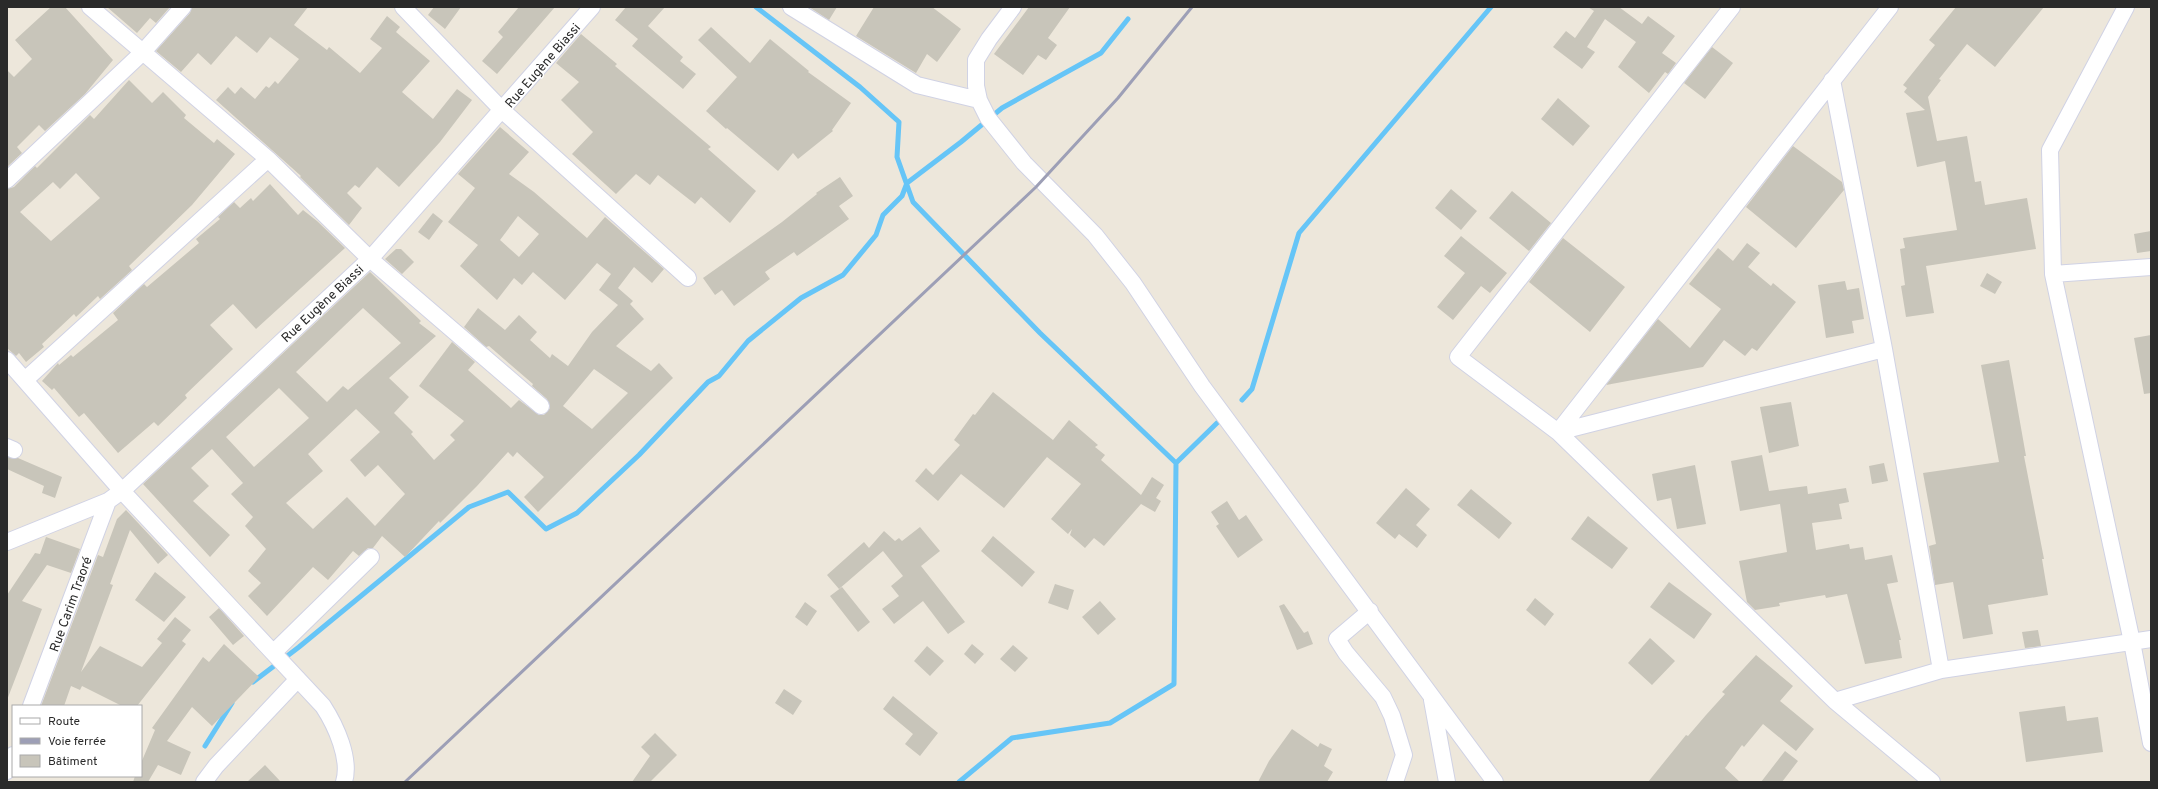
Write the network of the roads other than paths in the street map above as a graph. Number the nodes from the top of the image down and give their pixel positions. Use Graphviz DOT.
graph roads {
  1 [pos="90,7"];
  2 [pos="183,7"];
  3 [pos="403,7"];
  4 [pos="592,7"];
  5 [pos="791,7"];
  6 [pos="1013,7"];
  7 [pos="1732,7"];
  8 [pos="1890,7"];
  9 [pos="2126,7"];
  10 [pos="142,53"];
  11 [pos="1832,80"];
  12 [pos="979,100"];
  13 [pos="503,111"];
  14 [pos="268,159"];
  15 [pos="7,180"];
  16 [pos="370,259"];
  17 [pos="2151,267"];
  18 [pos="2052,274"];
  19 [pos="688,278"];
  20 [pos="1884,349"];
  21 [pos="7,360"];
  22 [pos="25,380"];
  23 [pos="541,406"];
  24 [pos="1558,432"];
  25 [pos="122,491"];
  26 [pos="108,501"];
  27 [pos="7,542"];
  28 [pos="371,557"];
  29 [pos="1370,611"];
  30 [pos="2151,639"];
  31 [pos="2132,642"];
  32 [pos="274,652"];
  33 [pos="1941,670"];
  34 [pos="298,679"];
  35 [pos="1431,697"];
  36 [pos="1835,701"];
  37 [pos="31,705"];
  38 [pos="2151,742"];
  39 [pos="12,758"];
  40 [pos="7,771"];
  41 [pos="204,782"];
  42 [pos="344,782"];
  43 [pos="1395,782"];
  44 [pos="1447,782"];
  45 [pos="1495,782"];
  46 [pos="1932,782"];
  1 -- 10 [label="street"];
  2 -- 10 [label="street"];
  3 -- 13 [label="street"];
  4 -- 13 [label="street, Rue Eugène Biassi"];
  5 -- 12 [label="street"];
  6 -- 12 [label="street"];
  7 -- 24 [label="street"];
  8 -- 11 [label="street"];
  9 -- 18 [label="street"];
  10 -- 14 [label="street"];
  10 -- 15 [label="street"];
  11 -- 20 [label="street"];
  11 -- 24 [label="street"];
  12 -- 29 [label="street"];
  13 -- 16 [label="street, Rue Eugène Biassi"];
  13 -- 19 [label="street"];
  14 -- 16 [label="street"];
  14 -- 22 [label="street"];
  16 -- 23 [label="street"];
  16 -- 25 [label="street, Rue Eugène Biassi"];
  17 -- 18 [label="street"];
  18 -- 31 [label="street"];
  20 -- 24 [label="street"];
  20 -- 33 [label="street"];
  21 -- 22 [label="street"];
  22 -- 25 [label="street"];
  24 -- 36 [label="street"];
  25 -- 26 [label="street, Rue Eugène Biassi"];
  25 -- 32 [label="street"];
  26 -- 27 [label="street, Rue Eugène Biassi"];
  26 -- 37 [label="street, Rue Carim Traoré"];
  28 -- 32 [label="street"];
  29 -- 35 [label="street"];
  29 -- 43 [label="street"];
  30 -- 31 [label="street"];
  31 -- 33 [label="street"];
  31 -- 38 [label="street"];
  32 -- 34 [label="street"];
  33 -- 36 [label="street"];
  34 -- 41 [label="street"];
  34 -- 42 [label="street"];
  35 -- 44 [label="street"];
  35 -- 45 [label="street"];
  36 -- 46 [label="street"];
  39 -- 40 [label="street"];
}
